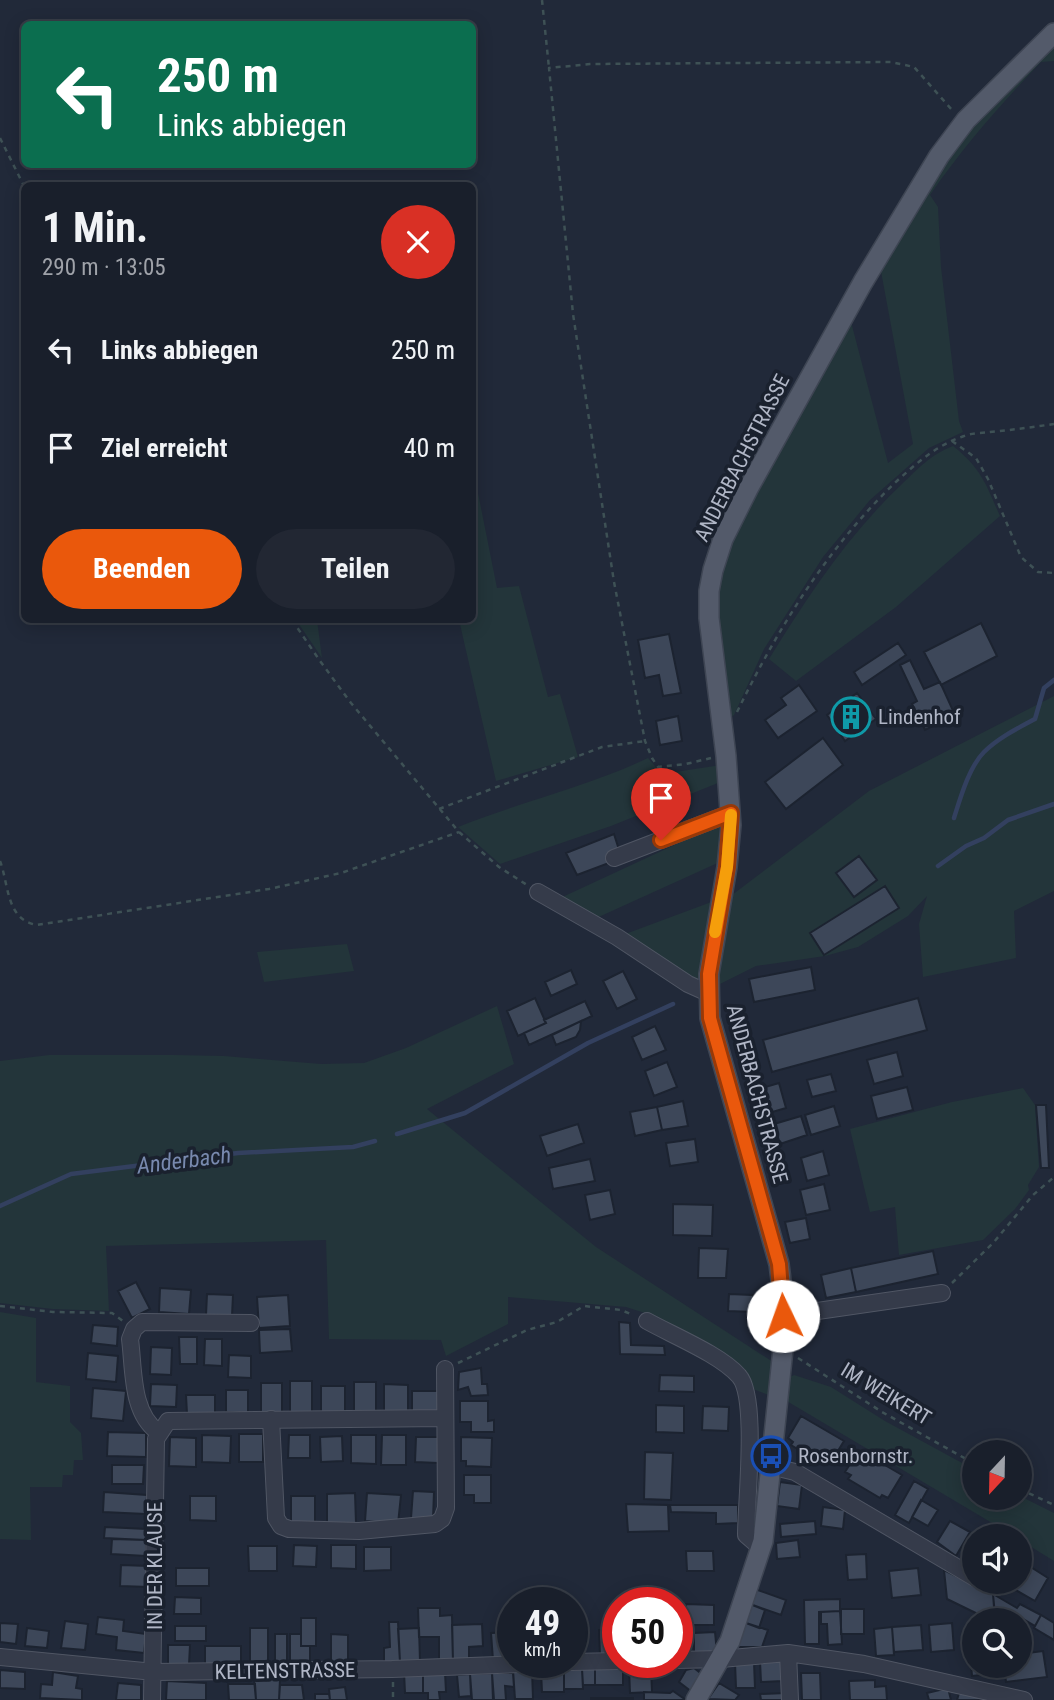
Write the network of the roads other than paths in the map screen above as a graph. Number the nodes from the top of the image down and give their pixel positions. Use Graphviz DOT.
graph roads {
  1 [pos="1054,33"];
  2 [pos="731,813"];
  3 [pos="614,858"];
  4 [pos="538,892"];
  5 [pos="708,993"];
  6 [pos="942,1293"];
  7 [pos="783,1316"];
  8 [pos="647,1321"];
  9 [pos="251,1322"];
  10 [pos="445,1368"];
  11 [pos="444,1418"];
  12 [pos="271,1419"];
  13 [pos="158,1432"];
  14 [pos="770,1466"];
  15 [pos="761,1548"];
  16 [pos="962,1570"];
  17 [pos="788,1653"];
  18 [pos="0,1657"];
  19 [pos="721,1659"];
  20 [pos="693,1660"];
  21 [pos="497,1665"];
  22 [pos="154,1672"];
  23 [pos="152,1700"];
  24 [pos="695,1700"];
  25 [pos="790,1700"];
  26 [pos="1024,1700"];
  1 -- 2 [label="main road, ANDERBACHSTRASSE"];
  2 -- 3 [label="street"];
  2 -- 5 [label="main road, ANDERBACHSTRASSE"];
  4 -- 5 [label="street"];
  5 -- 7 [label="main road, ANDERBACHSTRASSE"];
  6 -- 7 [label="street"];
  7 -- 14 [label="main road, ANDERBACHSTRASSE"];
  8 -- 15 [label="street"];
  9 -- 13 [label="street"];
  10 -- 11 [label="street"];
  11 -- 12 [label="street"];
  11 -- 12 [label="street"];
  12 -- 13 [label="street"];
  13 -- 22 [label="street, IN DER KLAUSE"];
  14 -- 15 [label="main road, ANDERBACHSTRASSE"];
  14 -- 16 [label="street"];
  15 -- 19 [label="main road, ANDERBACHSTRASSE"];
  17 -- 19 [label="street"];
  17 -- 25 [label="street"];
  17 -- 26 [label="street"];
  18 -- 22 [label="street, KELTENSTRASSE"];
  19 -- 20 [label="street"];
  19 -- 24 [label="main road, ANDERBACHSTRASSE"];
  21 -- 22 [label="street, KELTENSTRASSE"];
  22 -- 23 [label="street, IN DER KLAUSE"];
}
